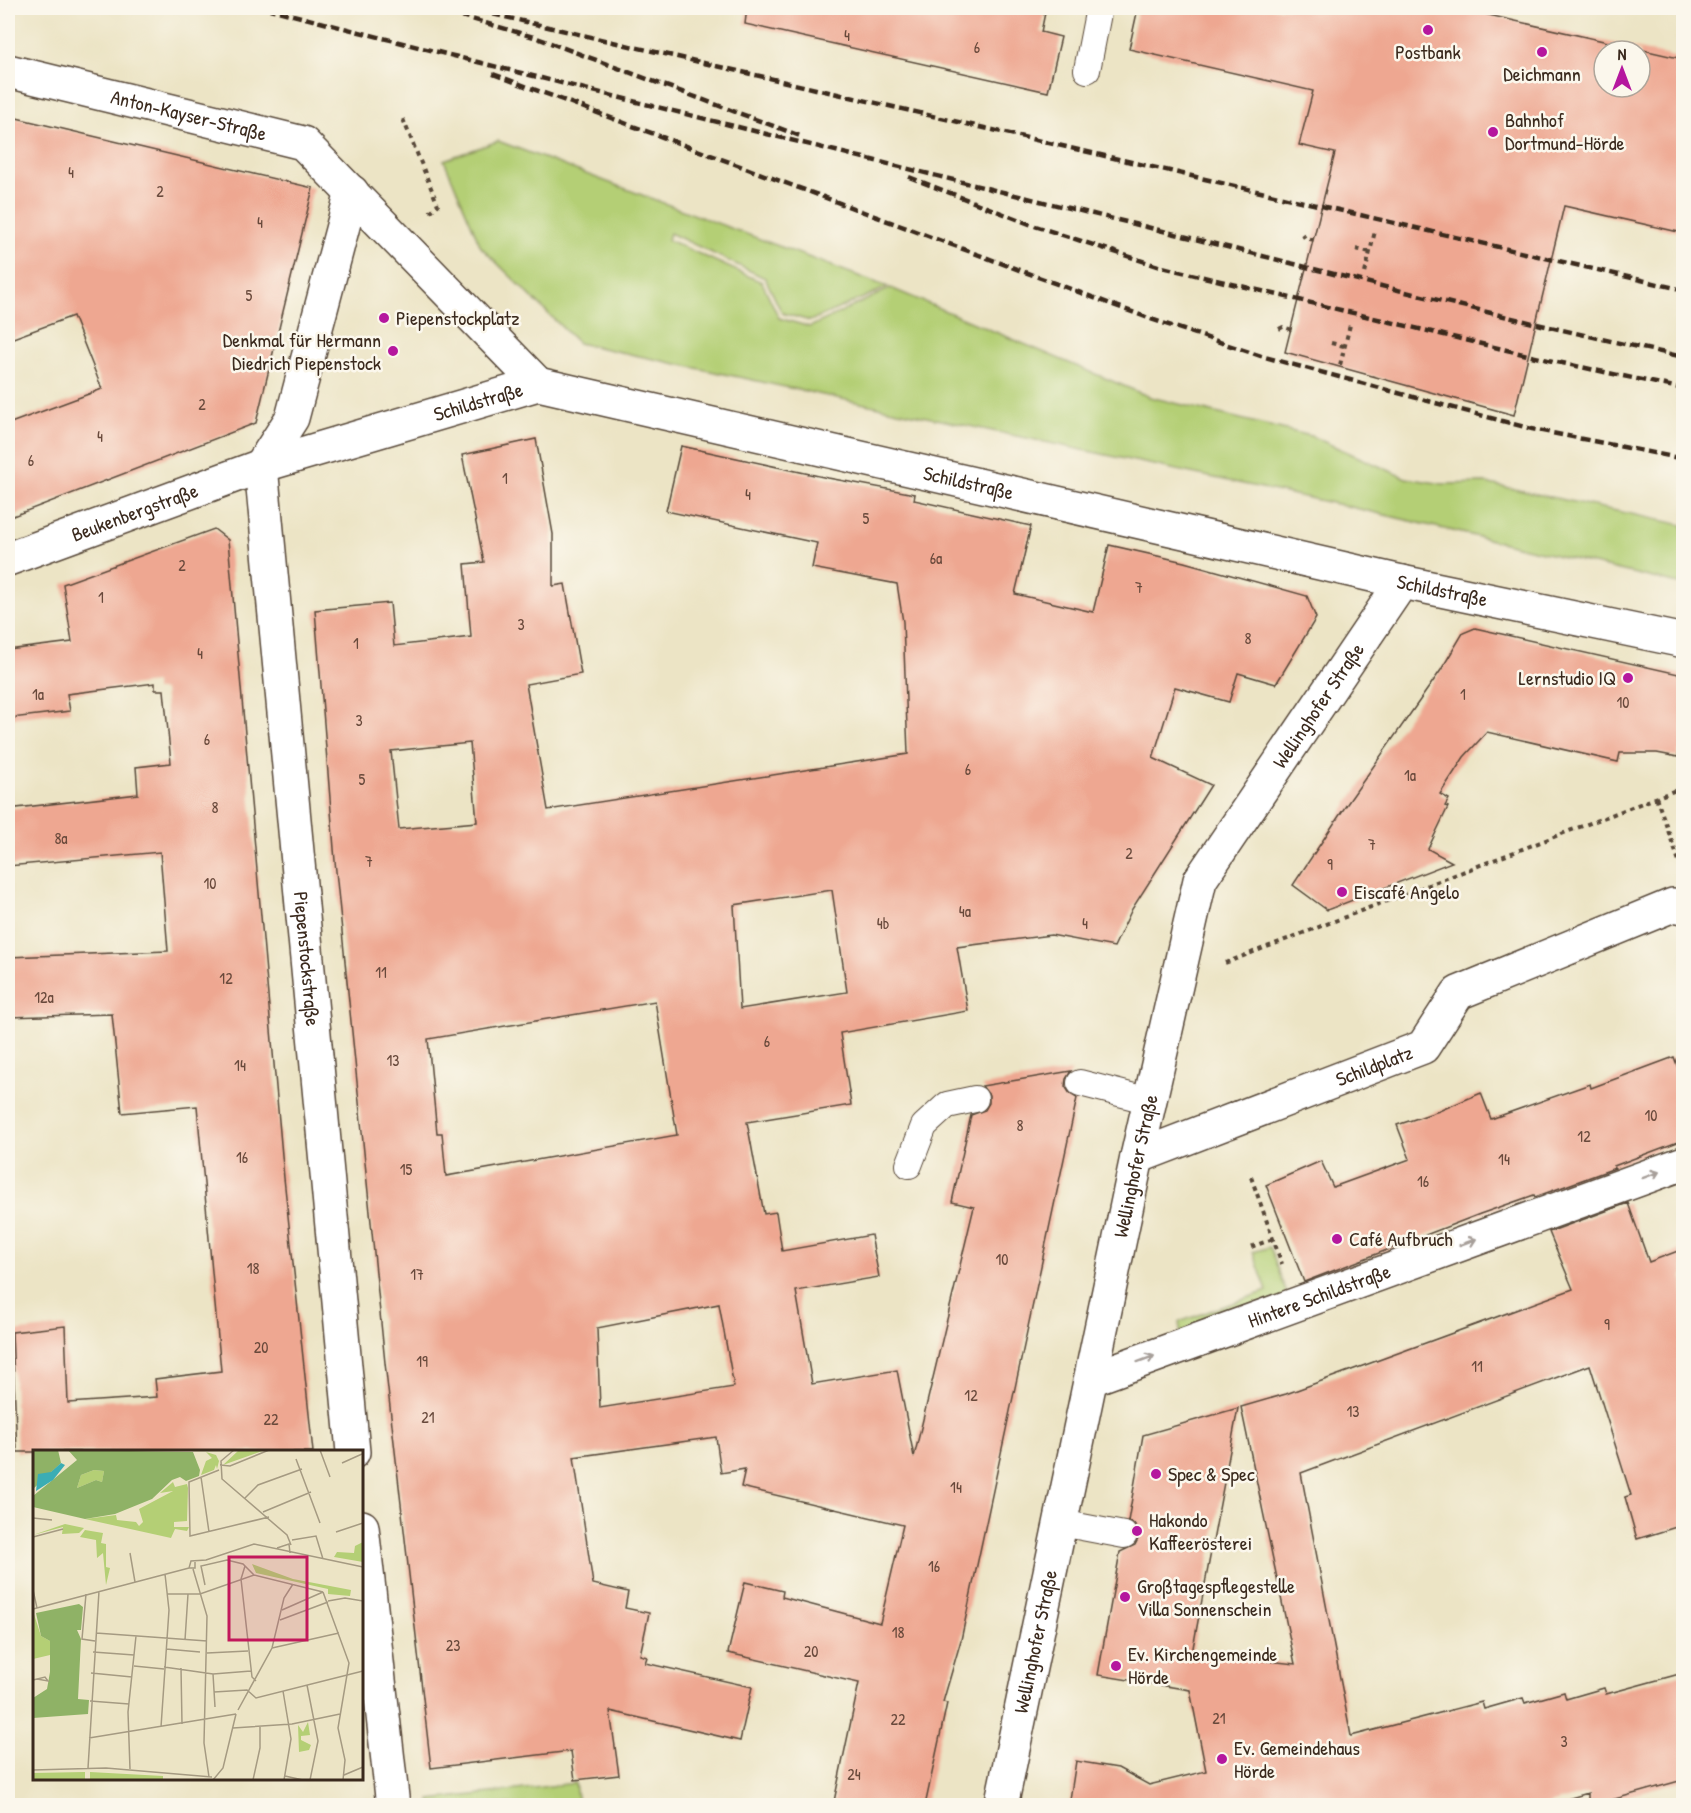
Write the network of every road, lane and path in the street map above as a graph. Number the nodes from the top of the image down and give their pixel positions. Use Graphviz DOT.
graph roads {
  1 [pos="1100,8"];
  2 [pos="1087,70"];
  3 [pos="8,71"];
  4 [pos="403,119"];
  5 [pos="427,179"];
  6 [pos="352,192"];
  7 [pos="1375,231"];
  8 [pos="1302,234"];
  9 [pos="1315,240"];
  10 [pos="1356,249"];
  11 [pos="1370,252"];
  12 [pos="1365,273"];
  13 [pos="1350,325"];
  14 [pos="1279,329"];
  15 [pos="1292,330"];
  16 [pos="1331,343"];
  17 [pos="1344,346"];
  18 [pos="1340,365"];
  19 [pos="538,384"];
  20 [pos="261,466"];
  21 [pos="8,559"];
  22 [pos="1402,582"];
  23 [pos="1683,641"];
  24 [pos="1683,787"];
  25 [pos="1656,797"];
  26 [pos="1683,873"];
  27 [pos="1683,907"];
  28 [pos="1177,981"];
  29 [pos="1080,1083"];
  30 [pos="975,1099"];
  31 [pos="1150,1101"];
  32 [pos="1137,1157"];
  33 [pos="1683,1163"];
  34 [pos="909,1165"];
  35 [pos="1251,1177"];
  36 [pos="1273,1239"];
  37 [pos="1251,1246"];
  38 [pos="1297,1304"];
  39 [pos="1091,1379"];
  40 [pos="353,1450"];
  41 [pos="1061,1523"];
  42 [pos="1125,1535"];
  43 [pos="363,1536"];
  44 [pos="393,1806"];
  45 [pos="1001,1806"];
  1 -- 2 [label="lane"];
  3 -- 6 [label="street, Anton-Kayser-Straße"];
  4 -- 5 [label="path"];
  6 -- 19 [label="street"];
  6 -- 20 [label="street"];
  7 -- 11 [label="path"];
  8 -- 9 [label="path"];
  10 -- 11 [label="path"];
  11 -- 12 [label="path"];
  13 -- 17 [label="path"];
  14 -- 15 [label="path"];
  16 -- 17 [label="path"];
  17 -- 18 [label="path"];
  19 -- 20 [label="street, Schildstraße"];
  19 -- 22 [label="street, Schildstraße"];
  20 -- 21 [label="street, Beukenbergstraße"];
  20 -- 40 [label="street, Piepenstockstraße"];
  22 -- 23 [label="street, Schildstraße"];
  22 -- 28 [label="street, Wellinghofer Straße"];
  24 -- 25 [label="path"];
  25 -- 26 [label="path"];
  25 -- 28 [label="path"];
  27 -- 32 [label="street, Schildplatz"];
  28 -- 31 [label="street, Wellinghofer Straße"];
  29 -- 31 [label="lane"];
  30 -- 34 [label="lane"];
  31 -- 32 [label="street, Wellinghofer Straße"];
  32 -- 39 [label="street, Wellinghofer Straße"];
  38 -- 33 [label="street, Hintere Schildstraße, one-way"];
  35 -- 36 [label="path"];
  36 -- 37 [label="path"];
  36 -- 38 [label="path"];
  39 -- 38 [label="street, Hintere Schildstraße, one-way"];
  39 -- 41 [label="street, Wellinghofer Straße"];
  41 -- 42 [label="lane"];
  41 -- 45 [label="street, Wellinghofer Straße"];
  43 -- 44 [label="street"];
}
